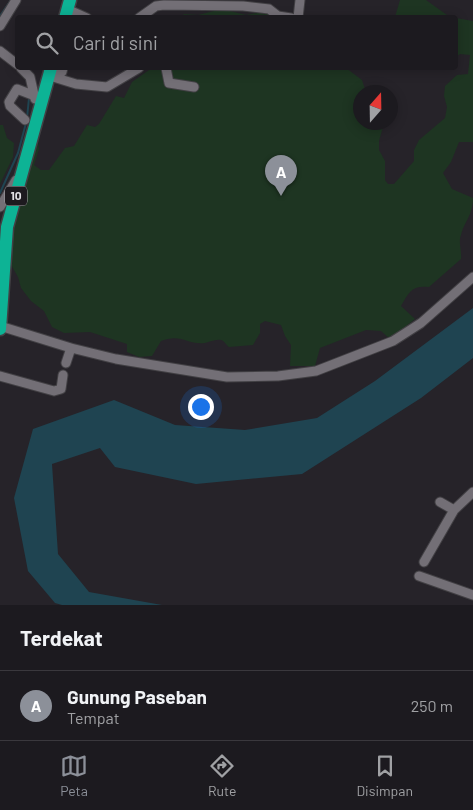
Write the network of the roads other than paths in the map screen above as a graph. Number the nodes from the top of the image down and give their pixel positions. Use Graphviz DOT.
graph roads {
  1 [pos="300,0"];
  2 [pos="7,6"];
  3 [pos="68,9"];
  4 [pos="81,15"];
  5 [pos="143,15"];
  6 [pos="277,15"];
  7 [pos="298,15"];
  8 [pos="0,26"];
  9 [pos="0,51"];
  10 [pos="15,63"];
  11 [pos="23,70"];
  12 [pos="53,70"];
  13 [pos="55,70"];
  14 [pos="136,70"];
  15 [pos="166,70"];
  16 [pos="194,87"];
  17 [pos="31,94"];
  18 [pos="39,111"];
  19 [pos="25,120"];
  20 [pos="22,171"];
  21 [pos="0,207"];
  22 [pos="473,277"];
  23 [pos="1,299"];
  24 [pos="0,328"];
  25 [pos="71,348"];
  26 [pos="66,363"];
  27 [pos="0,376"];
  28 [pos="63,376"];
  29 [pos="473,492"];
  30 [pos="440,502"];
  31 [pos="454,510"];
  32 [pos="424,562"];
  33 [pos="419,576"];
  34 [pos="473,595"];
  1 -- 7 [label="street"];
  2 -- 8 [label="street"];
  3 -- 4 [label="street"];
  5 -- 6 [label="street"];
  9 -- 10 [label="street"];
  11 -- 17 [label="street"];
  12 -- 18 [label="highway, 10"];
  13 -- 14 [label="street"];
  15 -- 16 [label="street"];
  17 -- 18 [label="street"];
  17 -- 19 [label="street"];
  18 -- 20 [label="highway, 10"];
  20 -- 21 [label="street"];
  20 -- 23 [label="highway, 10"];
  22 -- 25 [label="street"];
  23 -- 24 [label="highway, 10"];
  24 -- 25 [label="street"];
  25 -- 26 [label="street"];
  27 -- 28 [label="street"];
  29 -- 31 [label="street"];
  30 -- 31 [label="street"];
  31 -- 32 [label="street"];
  33 -- 34 [label="street"];
}
